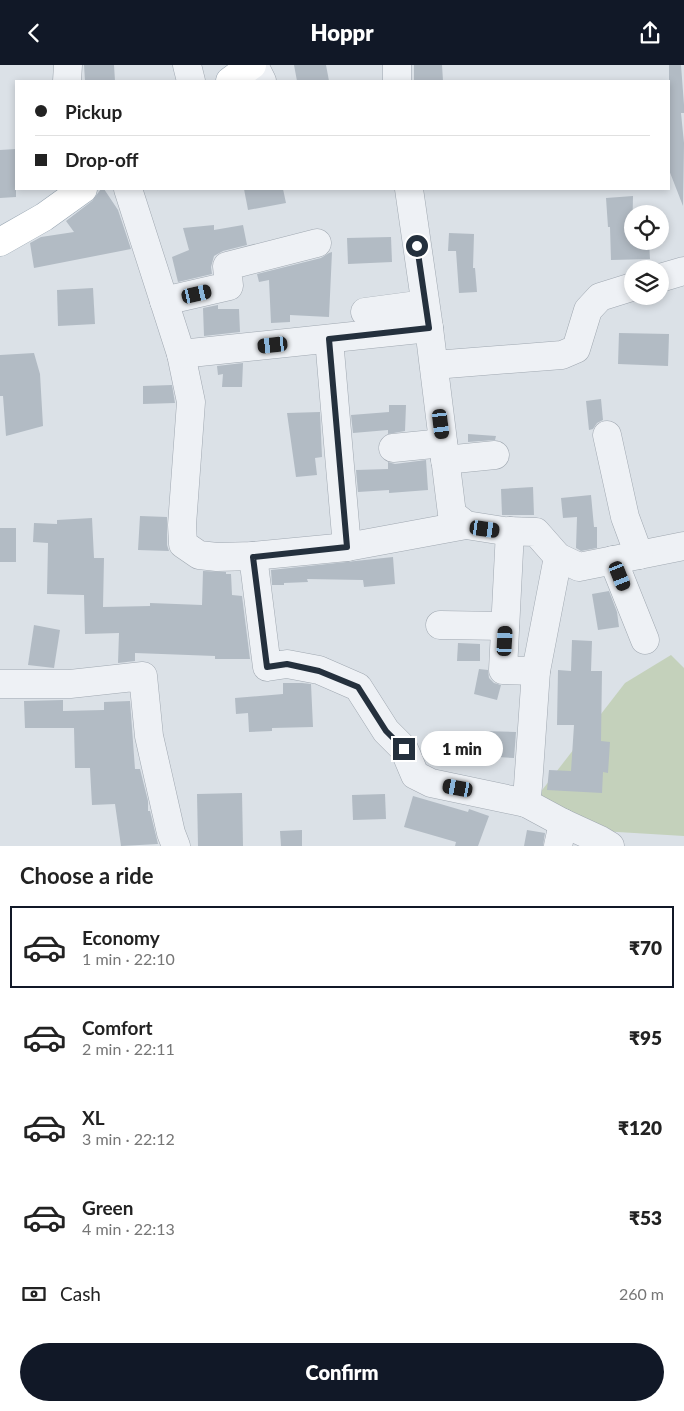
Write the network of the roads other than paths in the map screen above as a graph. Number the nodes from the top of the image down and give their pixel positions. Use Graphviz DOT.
graph roads {
  1 [pos="68,65"];
  2 [pos="187,65"];
  3 [pos="253,65"];
  4 [pos="397,65"];
  5 [pos="68,80"];
  6 [pos="191,80"];
  7 [pos="231,80"];
  8 [pos="261,80"];
  9 [pos="397,80"];
  10 [pos="82,190"];
  11 [pos="128,190"];
  12 [pos="409,190"];
  13 [pos="0,242"];
  14 [pos="317,243"];
  15 [pos="684,271"];
  16 [pos="669,275"];
  17 [pos="624,290"];
  18 [pos="164,301"];
  19 [pos="366,312"];
  20 [pos="427,316"];
  21 [pos="329,339"];
  22 [pos="181,354"];
  23 [pos="434,365"];
  24 [pos="607,435"];
  25 [pos="393,448"];
  26 [pos="444,452"];
  27 [pos="495,455"];
  28 [pos="466,525"];
  29 [pos="510,531"];
  30 [pos="684,546"];
  31 [pos="347,547"];
  32 [pos="253,557"];
  33 [pos="558,557"];
  34 [pos="626,557"];
  35 [pos="440,625"];
  36 [pos="505,626"];
  37 [pos="645,640"];
  38 [pos="536,671"];
  39 [pos="0,684"];
  40 [pos="526,803"];
  41 [pos="560,835"];
  42 [pos="176,846"];
  43 [pos="610,846"];
  1 -- 5 [label="street"];
  2 -- 6 [label="street"];
  3 -- 7 [label="main road"];
  3 -- 8 [label="street"];
  4 -- 9 [label="street"];
  10 -- 13 [label="main road"];
  11 -- 18 [label="street"];
  12 -- 20 [label="street"];
  14 -- 18 [label="street"];
  15 -- 16 [label="street"];
  17 -- 23 [label="street"];
  18 -- 22 [label="street"];
  19 -- 20 [label="street"];
  20 -- 21 [label="street"];
  20 -- 23 [label="street"];
  21 -- 22 [label="street"];
  21 -- 31 [label="street"];
  22 -- 32 [label="street"];
  23 -- 26 [label="street"];
  24 -- 34 [label="street"];
  25 -- 26 [label="street"];
  26 -- 27 [label="street"];
  26 -- 28 [label="street"];
  28 -- 29 [label="street"];
  28 -- 31 [label="street"];
  29 -- 33 [label="street"];
  29 -- 36 [label="street"];
  30 -- 34 [label="street"];
  31 -- 32 [label="street"];
  32 -- 40 [label="street"];
  33 -- 34 [label="street"];
  33 -- 38 [label="street"];
  34 -- 37 [label="street"];
  35 -- 36 [label="street"];
  36 -- 38 [label="street"];
  38 -- 40 [label="street"];
  39 -- 42 [label="street"];
  40 -- 41 [label="street"];
  41 -- 43 [label="street"];
}
